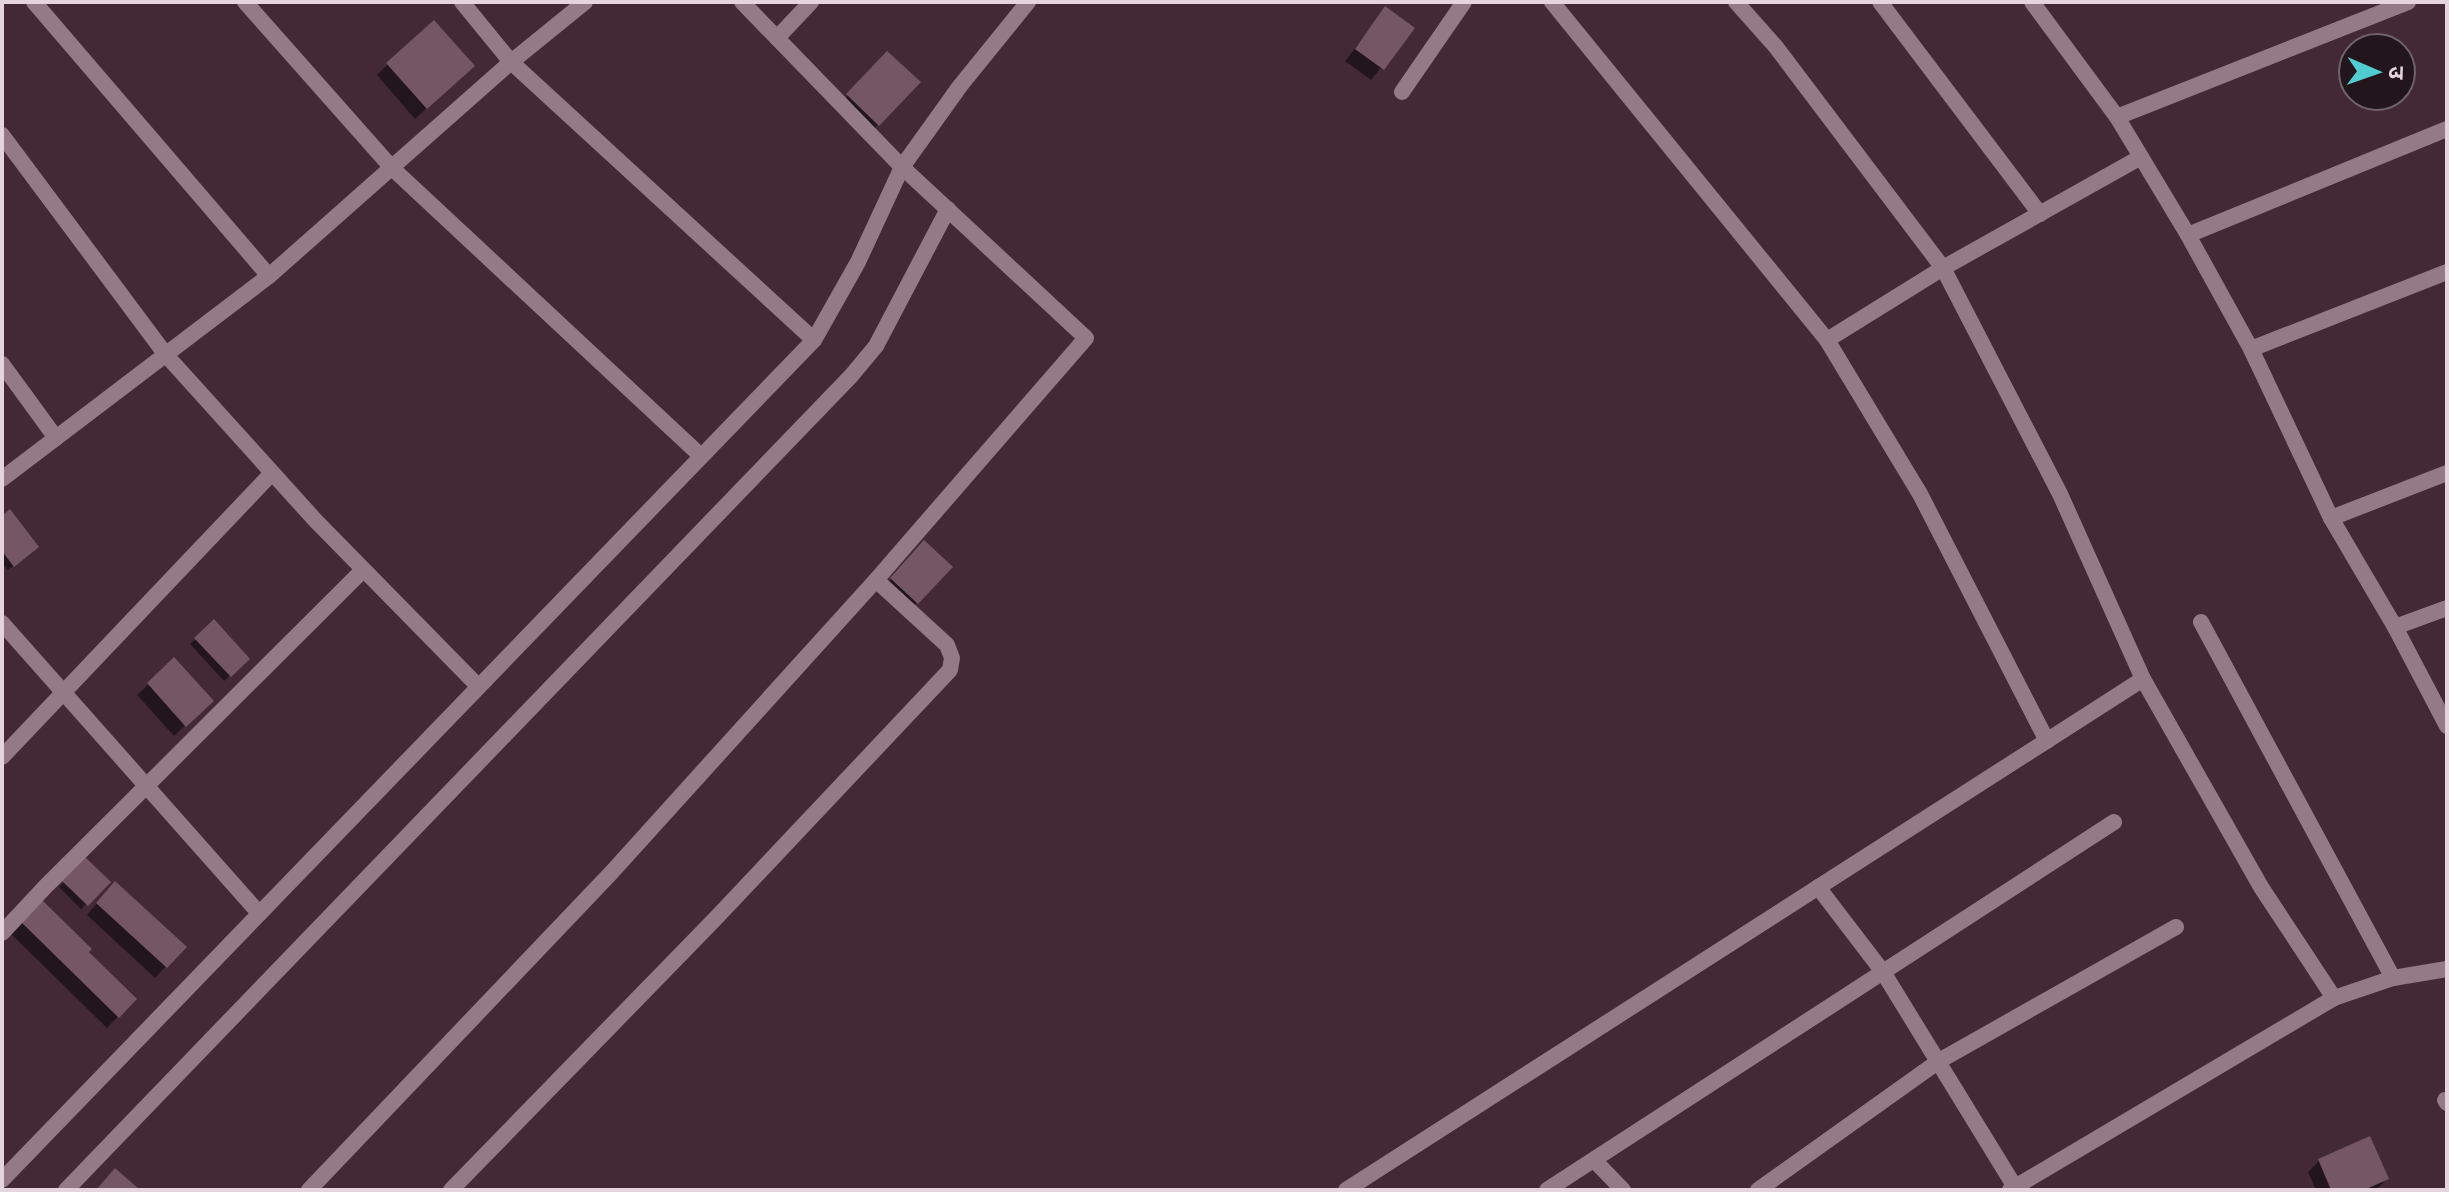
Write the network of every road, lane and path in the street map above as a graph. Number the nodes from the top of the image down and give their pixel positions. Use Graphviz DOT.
graph roads {
  1 [pos="34,2"];
  2 [pos="245,2"];
  3 [pos="462,2"];
  4 [pos="585,2"];
  5 [pos="742,2"];
  6 [pos="811,2"];
  7 [pos="1028,2"];
  8 [pos="1464,2"];
  9 [pos="1552,2"];
  10 [pos="1736,2"];
  11 [pos="1880,2"];
  12 [pos="2408,2"];
  13 [pos="2035,3"];
  14 [pos="777,38"];
  15 [pos="511,62"];
  16 [pos="1402,92"];
  17 [pos="2117,117"];
  18 [pos="2447,129"];
  19 [pos="2,135"];
  20 [pos="2141,157"];
  21 [pos="902,167"];
  22 [pos="392,168"];
  23 [pos="948,209"];
  24 [pos="2040,214"];
  25 [pos="2188,235"];
  26 [pos="1943,268"];
  27 [pos="2447,272"];
  28 [pos="269,276"];
  29 [pos="814,340"];
  30 [pos="1827,340"];
  31 [pos="2251,349"];
  32 [pos="166,355"];
  33 [pos="2,364"];
  34 [pos="56,438"];
  35 [pos="701,456"];
  36 [pos="272,473"];
  37 [pos="2447,473"];
  38 [pos="2,479"];
  39 [pos="2331,518"];
  40 [pos="363,570"];
  41 [pos="876,580"];
  42 [pos="2447,608"];
  43 [pos="2201,622"];
  44 [pos="2,623"];
  45 [pos="2395,627"];
  46 [pos="2143,679"];
  47 [pos="478,686"];
  48 [pos="62,693"];
  49 [pos="2447,726"];
  50 [pos="2047,741"];
  51 [pos="2,757"];
  52 [pos="147,785"];
  53 [pos="2114,822"];
  54 [pos="1818,887"];
  55 [pos="258,912"];
  56 [pos="2176,927"];
  57 [pos="2,933"];
  58 [pos="2447,969"];
  59 [pos="1883,972"];
  60 [pos="2393,978"];
  61 [pos="2334,998"];
  62 [pos="1939,1061"];
  63 [pos="1594,1160"];
  64 [pos="2,1180"];
  65 [pos="2013,1188"];
  66 [pos="66,1190"];
  67 [pos="309,1190"];
  68 [pos="451,1190"];
  69 [pos="1346,1190"];
  70 [pos="1547,1190"];
  71 [pos="1623,1190"];
  72 [pos="1758,1190"];
  1 -- 28 [label="street"];
  2 -- 22 [label="street"];
  3 -- 15 [label="street"];
  4 -- 15 [label="street"];
  5 -- 14 [label="street"];
  6 -- 14 [label="street"];
  7 -- 21 [label="street"];
  8 -- 16 [label="street"];
  9 -- 30 [label="street"];
  10 -- 26 [label="street"];
  11 -- 24 [label="street"];
  12 -- 17 [label="street"];
  13 -- 17 [label="street"];
  14 -- 21 [label="street"];
  15 -- 22 [label="street"];
  15 -- 29 [label="street"];
  17 -- 20 [label="street"];
  18 -- 25 [label="street"];
  19 -- 32 [label="street"];
  20 -- 24 [label="street"];
  20 -- 25 [label="street"];
  21 -- 23 [label="street"];
  21 -- 29 [label="street"];
  22 -- 28 [label="street"];
  22 -- 35 [label="street"];
  23 -- 41 [label="street"];
  23 -- 66 [label="street"];
  24 -- 26 [label="street"];
  25 -- 31 [label="street"];
  26 -- 30 [label="street"];
  26 -- 46 [label="street"];
  27 -- 31 [label="street"];
  28 -- 32 [label="street"];
  29 -- 35 [label="street"];
  30 -- 50 [label="street"];
  31 -- 39 [label="street"];
  32 -- 34 [label="street"];
  32 -- 36 [label="street"];
  33 -- 34 [label="street"];
  34 -- 38 [label="street"];
  35 -- 47 [label="street"];
  36 -- 40 [label="street"];
  36 -- 48 [label="street"];
  37 -- 39 [label="street"];
  39 -- 45 [label="street"];
  40 -- 47 [label="street"];
  40 -- 52 [label="street"];
  41 -- 67 [label="street"];
  41 -- 68 [label="street"];
  42 -- 45 [label="street"];
  43 -- 60 [label="street"];
  44 -- 48 [label="street"];
  45 -- 49 [label="street"];
  46 -- 50 [label="street"];
  46 -- 61 [label="street"];
  47 -- 55 [label="street"];
  48 -- 51 [label="street"];
  48 -- 52 [label="street"];
  50 -- 54 [label="street"];
  52 -- 55 [label="street"];
  52 -- 57 [label="street"];
  53 -- 59 [label="street"];
  54 -- 59 [label="street"];
  54 -- 69 [label="street"];
  55 -- 64 [label="street"];
  56 -- 62 [label="street"];
  58 -- 60 [label="street"];
  59 -- 62 [label="street"];
  59 -- 63 [label="street"];
  60 -- 61 [label="street"];
  61 -- 65 [label="street"];
  62 -- 65 [label="street"];
  62 -- 72 [label="street"];
  63 -- 70 [label="street"];
  63 -- 71 [label="street"];
}
